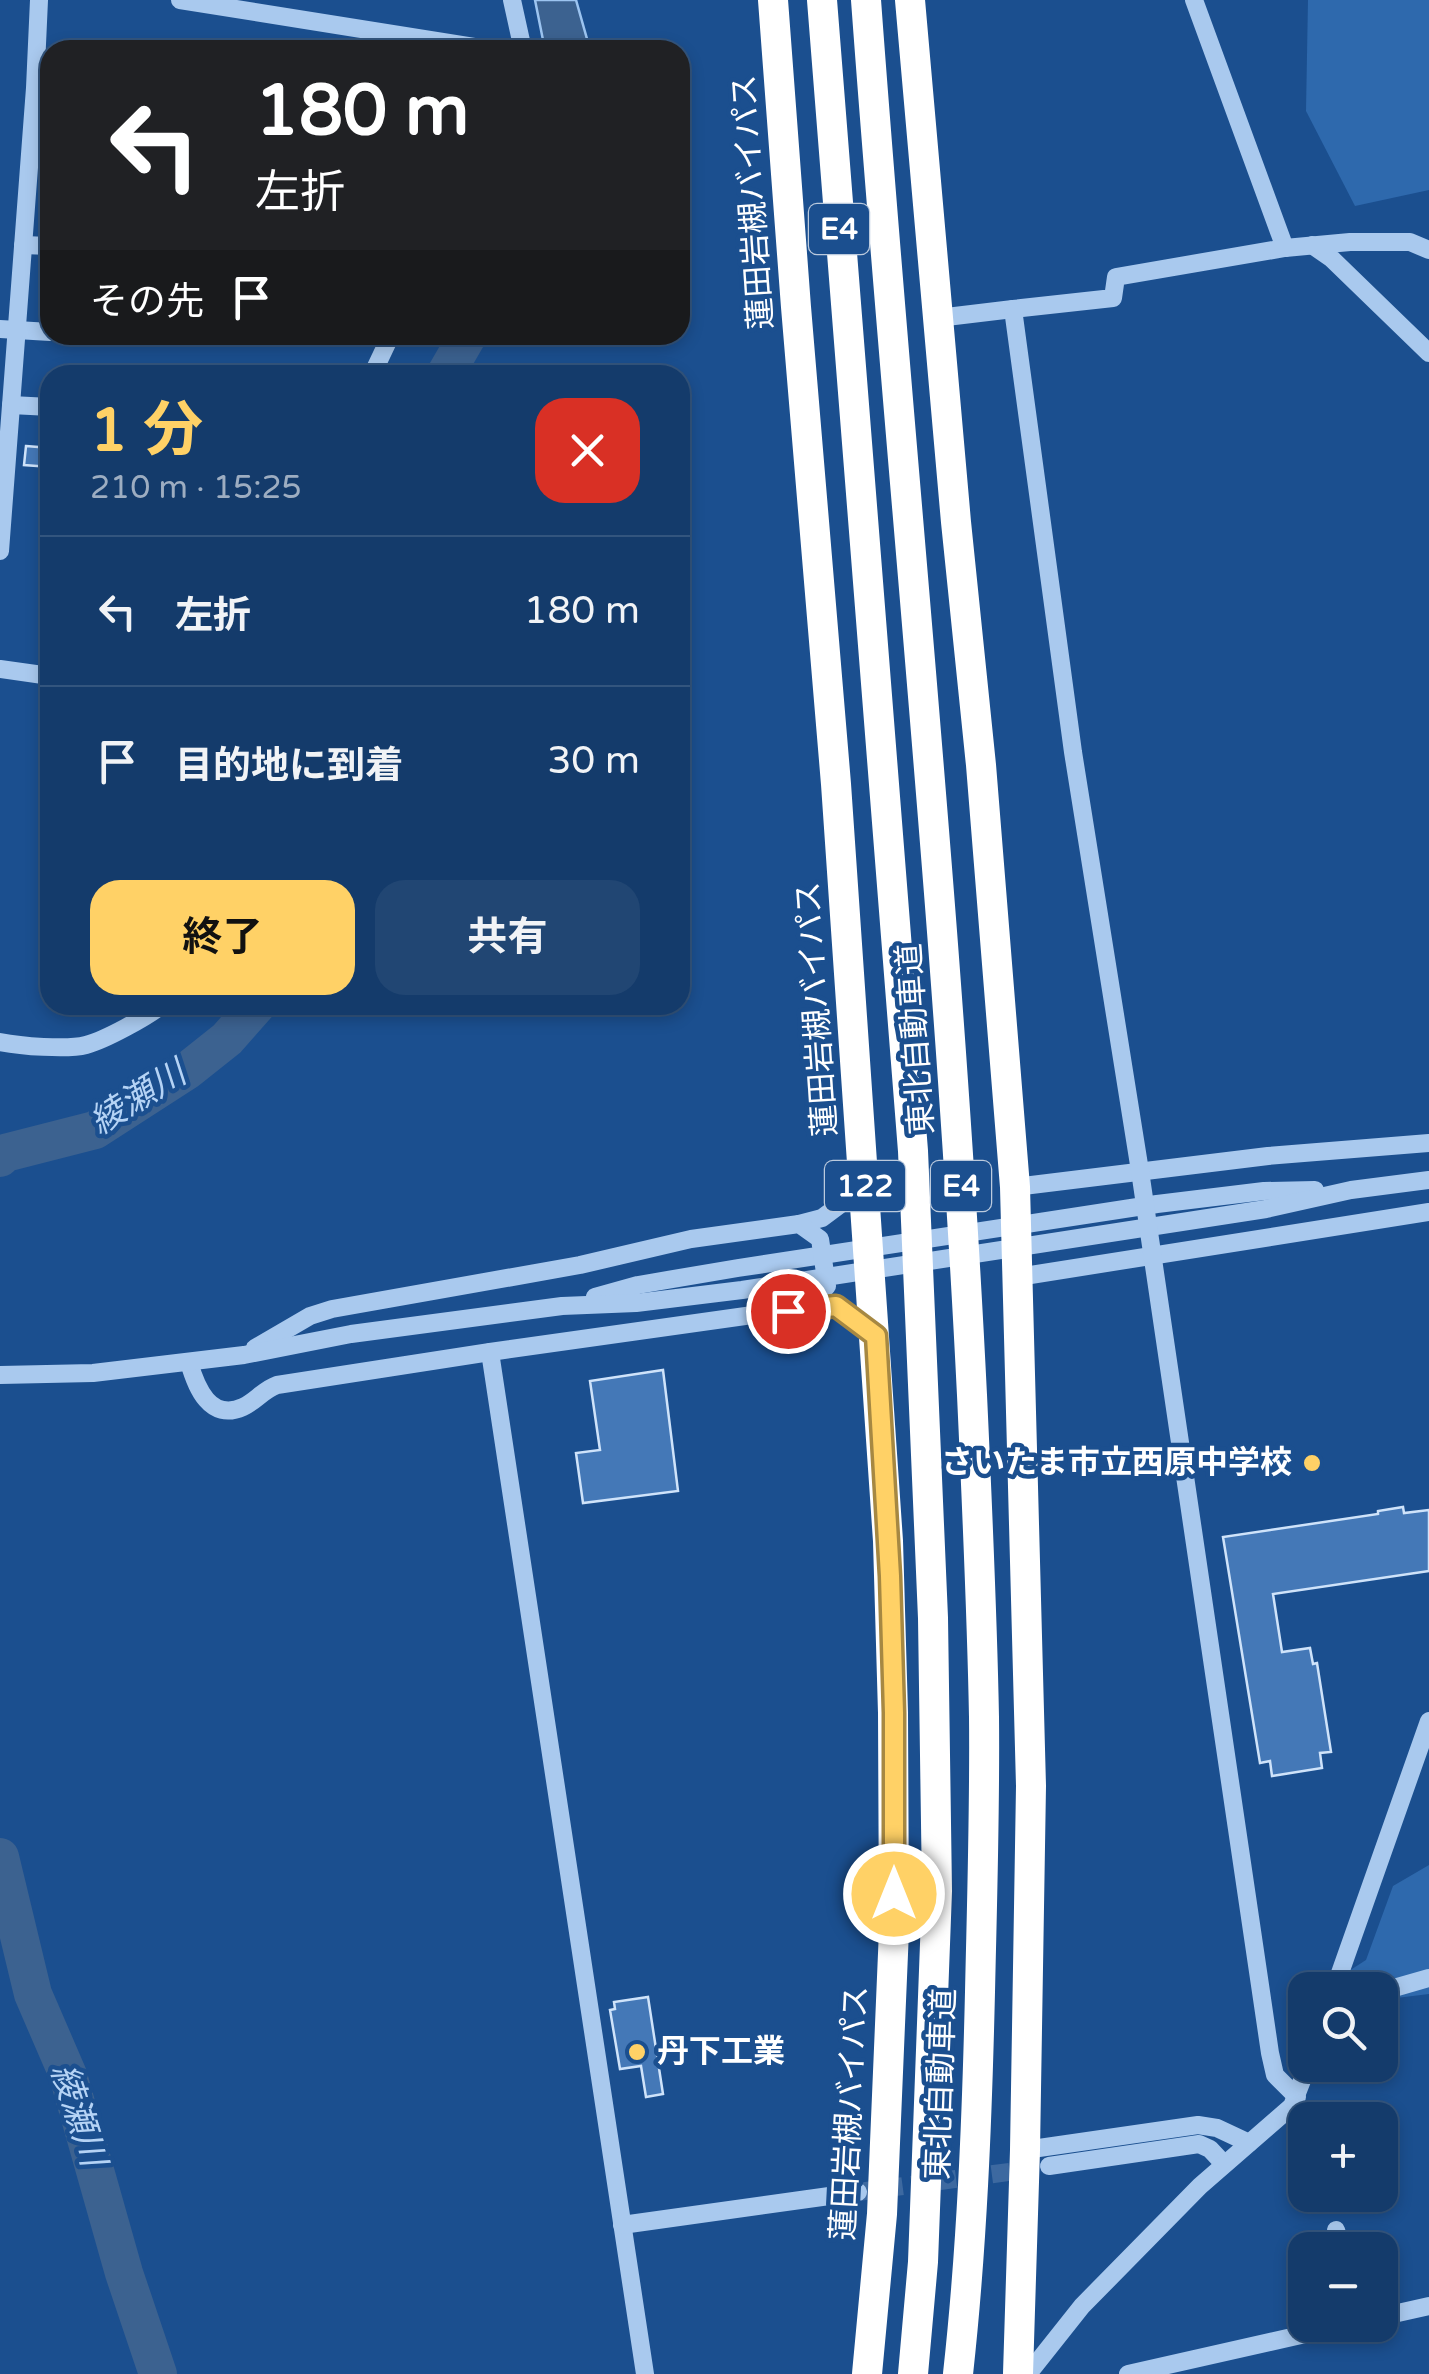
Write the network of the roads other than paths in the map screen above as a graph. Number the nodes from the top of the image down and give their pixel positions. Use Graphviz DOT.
graph roads {
  1 [pos="38,0"];
  2 [pos="180,0"];
  3 [pos="512,0"];
  4 [pos="774,0"];
  5 [pos="822,0"];
  6 [pos="866,0"];
  7 [pos="910,0"];
  8 [pos="1194,0"];
  9 [pos="430,40"];
  10 [pos="521,40"];
  11 [pos="23,245"];
  12 [pos="1312,245"];
  13 [pos="40,246"];
  14 [pos="1284,248"];
  15 [pos="1429,250"];
  16 [pos="1013,309"];
  17 [pos="938,318"];
  18 [pos="8,330"];
  19 [pos="40,332"];
  20 [pos="1429,353"];
  21 [pos="11,405"];
  22 [pos="40,406"];
  23 [pos="0,550"];
  24 [pos="0,669"];
  25 [pos="40,675"];
  26 [pos="150,1015"];
  27 [pos="0,1042"];
  28 [pos="1429,1143"];
  29 [pos="1140,1171"];
  30 [pos="1429,1180"];
  31 [pos="865,1186"];
  32 [pos="1014,1187"];
  33 [pos="1351,1190"];
  34 [pos="1429,1212"];
  35 [pos="799,1224"];
  36 [pos="1152,1254"];
  37 [pos="1018,1277"];
  38 [pos="562,1306"];
  39 [pos="809,1308"];
  40 [pos="876,1336"];
  41 [pos="490,1352"];
  42 [pos="244,1355"];
  43 [pos="188,1362"];
  44 [pos="0,1376"];
  45 [pos="1429,1720"];
  46 [pos="1340,1972"];
  47 [pos="1429,1978"];
  48 [pos="1398,1987"];
  49 [pos="1302,2082"];
  50 [pos="1296,2097"];
  51 [pos="1250,2143"];
  52 [pos="1038,2158"];
  53 [pos="1224,2164"];
  54 [pos="858,2192"];
  55 [pos="622,2225"];
  56 [pos="1429,2306"];
  57 [pos="1398,2313"];
  58 [pos="1288,2338"];
  59 [pos="646,2374"];
  60 [pos="867,2374"];
  61 [pos="913,2374"];
  62 [pos="958,2374"];
  63 [pos="1018,2374"];
  64 [pos="1028,2374"];
  65 [pos="1128,2374"];
  1 -- 11 [label="street"];
  2 -- 9 [label="street"];
  3 -- 10 [label="street"];
  4 -- 31 [label="highway, 蓮田岩槻バイパス / 122"];
  5 -- 61 [label="highway, 東北自動車道 / E4"];
  6 -- 62 [label="highway, 東北自動車道 / E4"];
  7 -- 17 [label="highway"];
  8 -- 14 [label="street"];
  11 -- 13 [label="street"];
  11 -- 18 [label="street"];
  12 -- 14 [label="street"];
  12 -- 15 [label="street"];
  12 -- 20 [label="street"];
  14 -- 16 [label="street"];
  16 -- 17 [label="street"];
  16 -- 29 [label="street"];
  17 -- 32 [label="highway"];
  18 -- 19 [label="street"];
  18 -- 21 [label="street"];
  21 -- 22 [label="street"];
  21 -- 23 [label="street"];
  24 -- 25 [label="street"];
  26 -- 27 [label="street"];
  28 -- 29 [label="street"];
  29 -- 32 [label="street"];
  29 -- 36 [label="street"];
  30 -- 33 [label="street"];
  31 -- 35 [label="street"];
  31 -- 40 [label="highway, 蓮田岩槻バイパス / 122"];
  32 -- 37 [label="highway"];
  33 -- 38 [label="street"];
  33 -- 38 [label="street"];
  34 -- 36 [label="street"];
  35 -- 39 [label="street"];
  35 -- 42 [label="street"];
  36 -- 37 [label="street"];
  36 -- 50 [label="street"];
  37 -- 52 [label="highway"];
  38 -- 42 [label="street"];
  39 -- 40 [label="street"];
  39 -- 41 [label="street"];
  40 -- 60 [label="highway, 蓮田岩槻バイパス / 122"];
  41 -- 43 [label="street"];
  41 -- 55 [label="street"];
  42 -- 43 [label="street"];
  43 -- 44 [label="street"];
  45 -- 46 [label="street"];
  47 -- 48 [label="street"];
  49 -- 50 [label="street"];
  50 -- 51 [label="street"];
  51 -- 52 [label="street"];
  51 -- 53 [label="street"];
  52 -- 53 [label="street"];
  52 -- 63 [label="highway"];
  53 -- 64 [label="street"];
  54 -- 55 [label="street"];
  55 -- 59 [label="street"];
  56 -- 57 [label="street"];
  58 -- 65 [label="street"];
}
